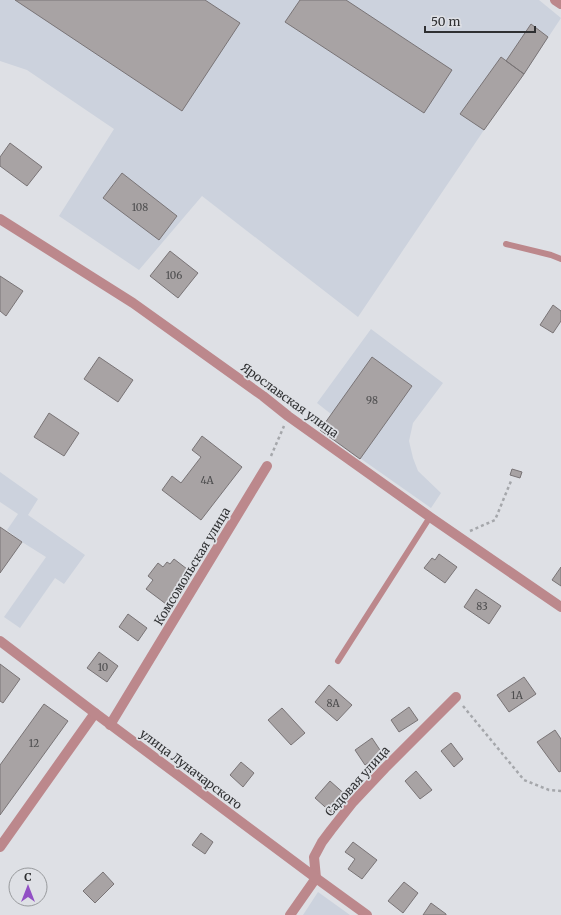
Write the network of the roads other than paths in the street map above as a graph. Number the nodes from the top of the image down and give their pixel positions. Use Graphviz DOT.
graph roads {
  1 [pos="555,0"];
  2 [pos="561,4"];
  3 [pos="0,220"];
  4 [pos="506,244"];
  5 [pos="561,259"];
  6 [pos="267,466"];
  7 [pos="430,517"];
  8 [pos="561,607"];
  9 [pos="0,641"];
  10 [pos="338,661"];
  11 [pos="456,697"];
  12 [pos="95,714"];
  13 [pos="110,725"];
  14 [pos="0,848"];
  15 [pos="316,878"];
  16 [pos="290,915"];
  17 [pos="368,915"];
  1 -- 2 [label="street"];
  3 -- 7 [label="street, Ярославская улица"];
  4 -- 5 [label="lane"];
  6 -- 13 [label="street, Комсомольская улица"];
  7 -- 8 [label="street, Ярославская улица"];
  7 -- 10 [label="lane"];
  9 -- 12 [label="street, улица Луначарского"];
  11 -- 15 [label="street, Садовая улица"];
  12 -- 13 [label="street, улица Луначарского"];
  12 -- 14 [label="street"];
  13 -- 15 [label="street, улица Луначарского"];
  15 -- 16 [label="street"];
  15 -- 17 [label="street, улица Луначарского"];
}
